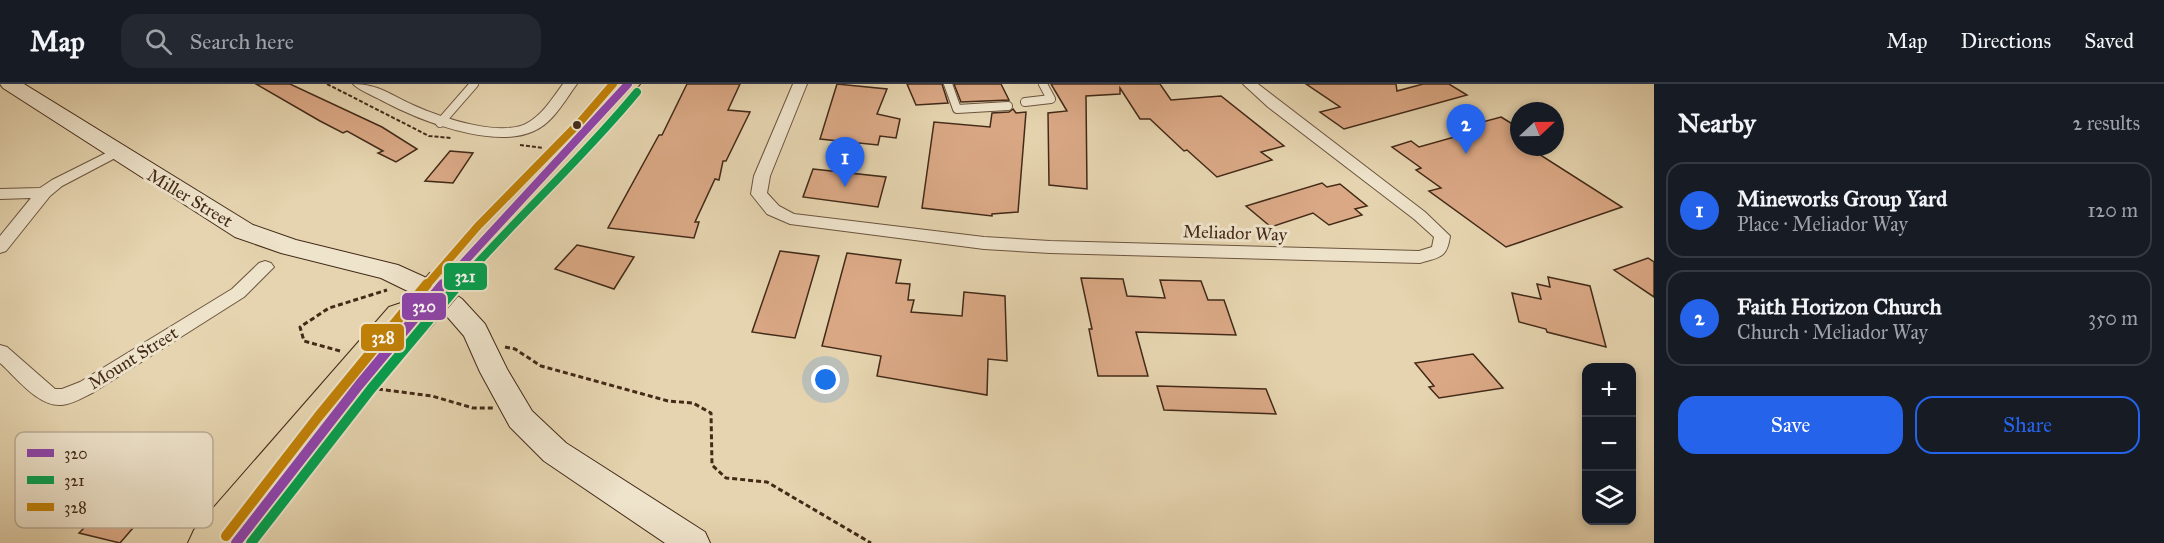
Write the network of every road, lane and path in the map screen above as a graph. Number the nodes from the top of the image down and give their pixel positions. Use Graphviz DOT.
graph roads {
  1 [pos="10,84"];
  2 [pos="360,84"];
  3 [pos="474,84"];
  4 [pos="570,84"];
  5 [pos="600,84"];
  6 [pos="628,84"];
  7 [pos="800,84"];
  8 [pos="948,84"];
  9 [pos="1043,84"];
  10 [pos="1250,84"];
  11 [pos="380,88"];
  12 [pos="1025,102"];
  13 [pos="1008,106"];
  14 [pos="440,123"];
  15 [pos="116,152"];
  16 [pos="44,193"];
  17 [pos="0,194"];
  18 [pos="483,230"];
  19 [pos="0,247"];
  20 [pos="265,267"];
  21 [pos="398,299"];
  22 [pos="484,350"];
  23 [pos="0,352"];
  24 [pos="366,373"];
  25 [pos="509,413"];
  26 [pos="209,543"];
  27 [pos="236,543"];
  28 [pos="693,543"];
  29 [pos="871,543"];
  1 -- 15 [label="main road, Miller Street"];
  2 -- 11 [label="street"];
  3 -- 14 [label="lane"];
  4 -- 14 [label="street"];
  5 -- 18 [label="highway"];
  6 -- 18 [label="highway"];
  7 -- 10 [label="street, Meliador Way"];
  8 -- 13 [label="lane"];
  9 -- 12 [label="lane"];
  11 -- 14 [label="street"];
  15 -- 16 [label="street"];
  15 -- 21 [label="main road, Miller Street"];
  16 -- 17 [label="street"];
  16 -- 19 [label="street"];
  18 -- 21 [label="highway, bridge"];
  20 -- 23 [label="street, Mount Street"];
  21 -- 22 [label="main road, Miller Street"];
  21 -- 24 [label="highway"];
  21 -- 24 [label="path"];
  21 -- 27 [label="highway"];
  22 -- 25 [label="main road, Miller Street"];
  22 -- 29 [label="path"];
  24 -- 25 [label="path"];
  24 -- 26 [label="highway"];
  25 -- 28 [label="main road, Miller Street"];
}
